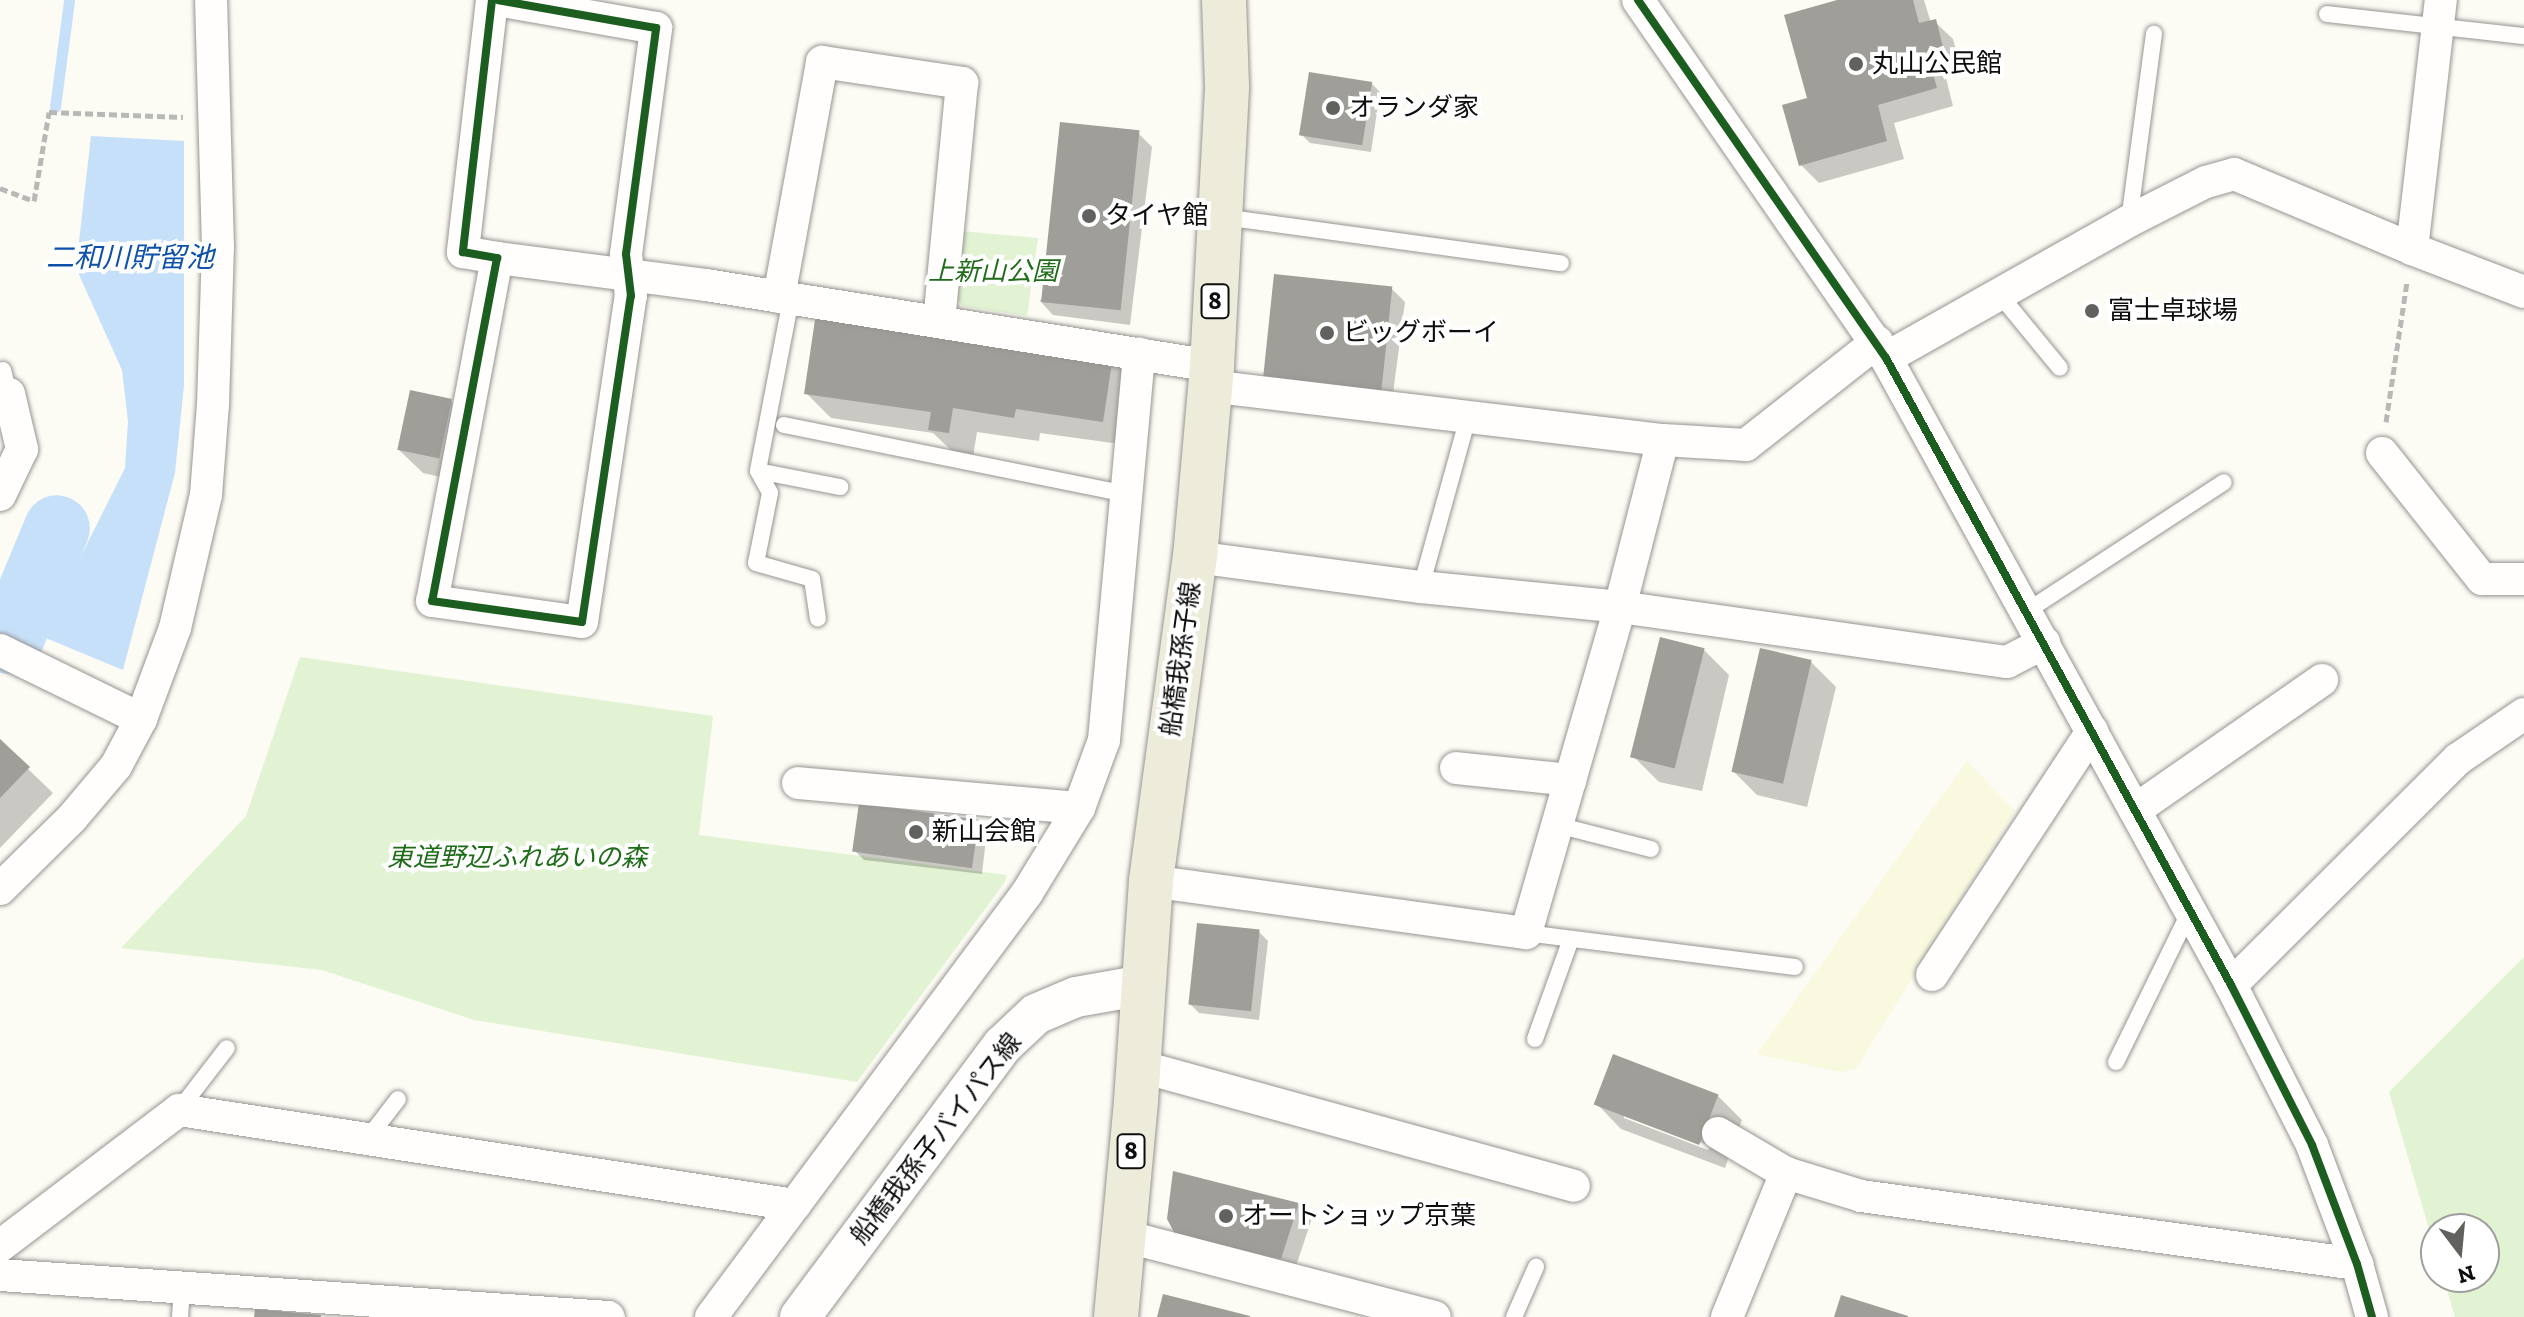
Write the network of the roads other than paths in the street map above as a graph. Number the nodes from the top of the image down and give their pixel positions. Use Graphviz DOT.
graph roads {
  1 [pos="211,0"];
  2 [pos="492,0"];
  3 [pos="498,0"];
  4 [pos="1224,0"];
  5 [pos="1638,0"];
  6 [pos="2327,14"];
  7 [pos="2439,15"];
  8 [pos="2154,34"];
  9 [pos="2524,36"];
  10 [pos="1221,217"];
  11 [pos="2129,221"];
  12 [pos="2412,249"];
  13 [pos="497,258"];
  14 [pos="1561,263"];
  15 [pos="628,276"];
  16 [pos="2524,292"];
  17 [pos="2000,295"];
  18 [pos="785,298"];
  19 [pos="939,322"];
  20 [pos="1881,350"];
  21 [pos="1139,354"];
  22 [pos="2060,368"];
  23 [pos="1210,376"];
  24 [pos="4,386"];
  25 [pos="1468,417"];
  26 [pos="784,425"];
  27 [pos="1663,440"];
  28 [pos="2382,453"];
  29 [pos="758,471"];
  30 [pos="2224,482"];
  31 [pos="840,487"];
  32 [pos="1127,494"];
  33 [pos="0,495"];
  34 [pos="1195,557"];
  35 [pos="2524,579"];
  36 [pos="1421,587"];
  37 [pos="1620,607"];
  38 [pos="2027,611"];
  39 [pos="818,619"];
  40 [pos="2044,643"];
  41 [pos="4,652"];
  42 [pos="2322,680"];
  43 [pos="2524,714"];
  44 [pos="141,719"];
  45 [pos="2092,731"];
  46 [pos="1456,768"];
  47 [pos="1570,780"];
  48 [pos="798,783"];
  49 [pos="1079,808"];
  50 [pos="2135,810"];
  51 [pos="1557,825"];
  52 [pos="1651,849"];
  53 [pos="1151,881"];
  54 [pos="0,889"];
  55 [pos="2190,911"];
  56 [pos="1526,933"];
  57 [pos="1571,939"];
  58 [pos="1795,967"];
  59 [pos="1932,975"];
  60 [pos="1144,985"];
  61 [pos="2231,985"];
  62 [pos="1535,1039"];
  63 [pos="227,1048"];
  64 [pos="2116,1062"];
  65 [pos="1139,1066"];
  66 [pos="398,1099"];
  67 [pos="179,1110"];
  68 [pos="1718,1133"];
  69 [pos="368,1138"];
  70 [pos="1786,1173"];
  71 [pos="1574,1186"];
  72 [pos="795,1205"];
  73 [pos="1124,1236"];
  74 [pos="0,1246"];
  75 [pos="2357,1264"];
  76 [pos="1536,1267"];
  77 [pos="0,1275"];
  78 [pos="181,1303"];
  79 [pos="609,1317"];
  80 [pos="711,1317"];
  81 [pos="800,1317"];
  82 [pos="1116,1317"];
  83 [pos="1435,1317"];
  84 [pos="1514,1317"];
  85 [pos="1727,1317"];
  86 [pos="2372,1317"];
  1 -- 44 [label="street"];
  2 -- 13 [label="street"];
  3 -- 15 [label="street"];
  4 -- 10 [label="main road, 船橋我孫子線 / 8"];
  5 -- 20 [label="street"];
  6 -- 7 [label="lane"];
  7 -- 9 [label="lane"];
  7 -- 12 [label="street"];
  8 -- 11 [label="lane"];
  10 -- 14 [label="lane"];
  10 -- 23 [label="main road, 船橋我孫子線 / 8"];
  11 -- 12 [label="street"];
  11 -- 17 [label="street"];
  12 -- 16 [label="street"];
  13 -- 15 [label="street"];
  13 -- 15 [label="street"];
  15 -- 18 [label="street"];
  17 -- 20 [label="street"];
  17 -- 22 [label="lane"];
  18 -- 19 [label="street"];
  18 -- 19 [label="street"];
  18 -- 29 [label="lane"];
  19 -- 21 [label="street"];
  20 -- 27 [label="street"];
  20 -- 38 [label="street"];
  21 -- 23 [label="street"];
  21 -- 32 [label="street"];
  23 -- 25 [label="street"];
  23 -- 34 [label="main road, 船橋我孫子線 / 8"];
  24 -- 33 [label="street"];
  25 -- 27 [label="street"];
  25 -- 36 [label="lane"];
  26 -- 32 [label="lane"];
  27 -- 37 [label="street"];
  28 -- 35 [label="street"];
  29 -- 31 [label="lane"];
  29 -- 39 [label="lane"];
  30 -- 38 [label="lane"];
  32 -- 49 [label="street"];
  34 -- 36 [label="street"];
  34 -- 53 [label="main road, 船橋我孫子線 / 8"];
  36 -- 37 [label="street"];
  37 -- 40 [label="street"];
  37 -- 47 [label="street"];
  38 -- 40 [label="street"];
  40 -- 45 [label="street"];
  41 -- 44 [label="street"];
  42 -- 50 [label="street"];
  43 -- 61 [label="street"];
  44 -- 54 [label="street"];
  45 -- 50 [label="street"];
  45 -- 59 [label="street"];
  46 -- 47 [label="street"];
  47 -- 51 [label="street"];
  48 -- 49 [label="street"];
  49 -- 72 [label="street"];
  50 -- 55 [label="street"];
  51 -- 52 [label="lane"];
  51 -- 56 [label="street"];
  53 -- 56 [label="street"];
  53 -- 60 [label="main road, 船橋我孫子線 / 8"];
  55 -- 61 [label="street"];
  55 -- 64 [label="lane"];
  56 -- 57 [label="lane"];
  57 -- 58 [label="lane"];
  57 -- 62 [label="lane"];
  60 -- 65 [label="main road, 船橋我孫子線 / 8"];
  60 -- 81 [label="street, 船橋我孫子バイパス線"];
  61 -- 75 [label="street"];
  63 -- 67 [label="lane"];
  65 -- 71 [label="street"];
  65 -- 73 [label="main road, 船橋我孫子線 / 8"];
  66 -- 69 [label="lane"];
  67 -- 69 [label="street"];
  67 -- 74 [label="street"];
  68 -- 70 [label="street"];
  69 -- 72 [label="street"];
  70 -- 75 [label="street"];
  70 -- 85 [label="street"];
  72 -- 80 [label="street"];
  73 -- 82 [label="main road, 船橋我孫子線 / 8"];
  73 -- 83 [label="street"];
  75 -- 86 [label="street"];
  76 -- 84 [label="lane"];
  77 -- 78 [label="street"];
  78 -- 79 [label="street"];
}
